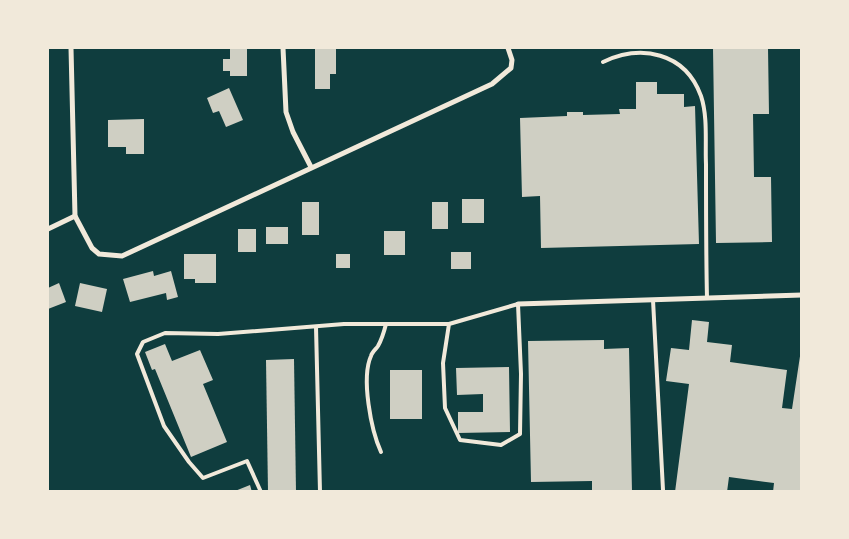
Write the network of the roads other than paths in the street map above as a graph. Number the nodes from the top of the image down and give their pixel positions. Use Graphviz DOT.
graph roads {
  1 [pos="71,48"];
  2 [pos="283,48"];
  3 [pos="508,48"];
  4 [pos="603,62"];
  5 [pos="311,168"];
  6 [pos="75,216"];
  7 [pos="48,229"];
  8 [pos="802,296"];
  9 [pos="707,298"];
  10 [pos="653,300"];
  11 [pos="518,304"];
  12 [pos="386,324"];
  13 [pos="449,324"];
  14 [pos="316,327"];
  15 [pos="381,452"];
  16 [pos="663,490"];
  17 [pos="261,492"];
  18 [pos="320,492"];
  1 -- 6 [label="street"];
  2 -- 5 [label="street"];
  3 -- 5 [label="street"];
  4 -- 9 [label="lane"];
  5 -- 6 [label="street"];
  6 -- 7 [label="street"];
  8 -- 9 [label="street"];
  9 -- 10 [label="street"];
  10 -- 11 [label="street"];
  10 -- 16 [label="lane"];
  11 -- 13 [label="lane"];
  11 -- 13 [label="lane"];
  12 -- 13 [label="lane"];
  12 -- 14 [label="lane"];
  12 -- 15 [label="lane"];
  14 -- 17 [label="lane"];
  14 -- 18 [label="lane"];
}
